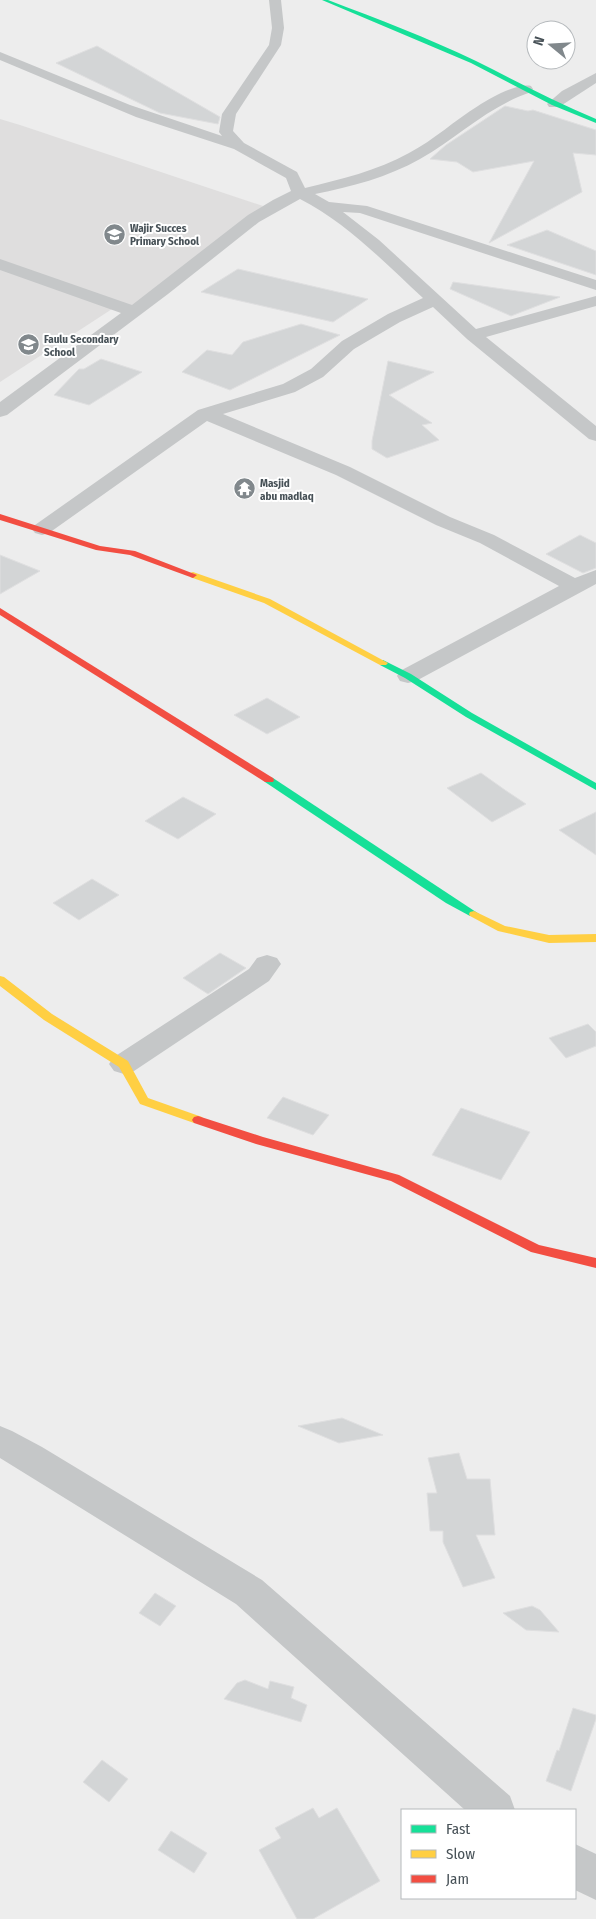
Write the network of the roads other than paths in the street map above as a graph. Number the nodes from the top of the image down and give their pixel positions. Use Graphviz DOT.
graph roads {
  1 [pos="275,0"];
  2 [pos="324,0"];
  3 [pos="0,56"];
  4 [pos="596,77"];
  5 [pos="526,90"];
  6 [pos="554,104"];
  7 [pos="596,121"];
  8 [pos="239,146"];
  9 [pos="299,192"];
  10 [pos="326,206"];
  11 [pos="0,264"];
  12 [pos="596,285"];
  13 [pos="434,300"];
  14 [pos="596,301"];
  15 [pos="132,312"];
  16 [pos="473,335"];
  17 [pos="0,411"];
  18 [pos="205,414"];
  19 [pos="596,435"];
  20 [pos="0,517"];
  21 [pos="42,529"];
  22 [pos="596,576"];
  23 [pos="575,586"];
  24 [pos="0,611"];
  25 [pos="408,676"];
  26 [pos="596,787"];
  27 [pos="596,938"];
  28 [pos="267,964"];
  29 [pos="0,980"];
  30 [pos="124,1064"];
  31 [pos="596,1262"];
  32 [pos="0,1442"];
  33 [pos="494,1809"];
  34 [pos="576,1866"];
  35 [pos="596,1879"];
  1 -- 8 [label="street"];
  2 -- 5 [label="street"];
  3 -- 8 [label="street"];
  4 -- 6 [label="street"];
  5 -- 6 [label="street"];
  5 -- 9 [label="street"];
  6 -- 7 [label="street"];
  8 -- 9 [label="street"];
  9 -- 10 [label="street"];
  9 -- 15 [label="street"];
  10 -- 12 [label="street"];
  10 -- 13 [label="street"];
  11 -- 15 [label="street"];
  13 -- 16 [label="street"];
  13 -- 18 [label="street"];
  14 -- 16 [label="street"];
  15 -- 17 [label="street"];
  16 -- 19 [label="street"];
  18 -- 21 [label="street"];
  18 -- 23 [label="street"];
  20 -- 21 [label="street"];
  21 -- 25 [label="street"];
  22 -- 23 [label="street"];
  23 -- 25 [label="street"];
  24 -- 27 [label="street"];
  25 -- 26 [label="street"];
  28 -- 30 [label="street"];
  29 -- 30 [label="street"];
  30 -- 31 [label="street"];
  32 -- 33 [label="street"];
  34 -- 35 [label="street"];
}
